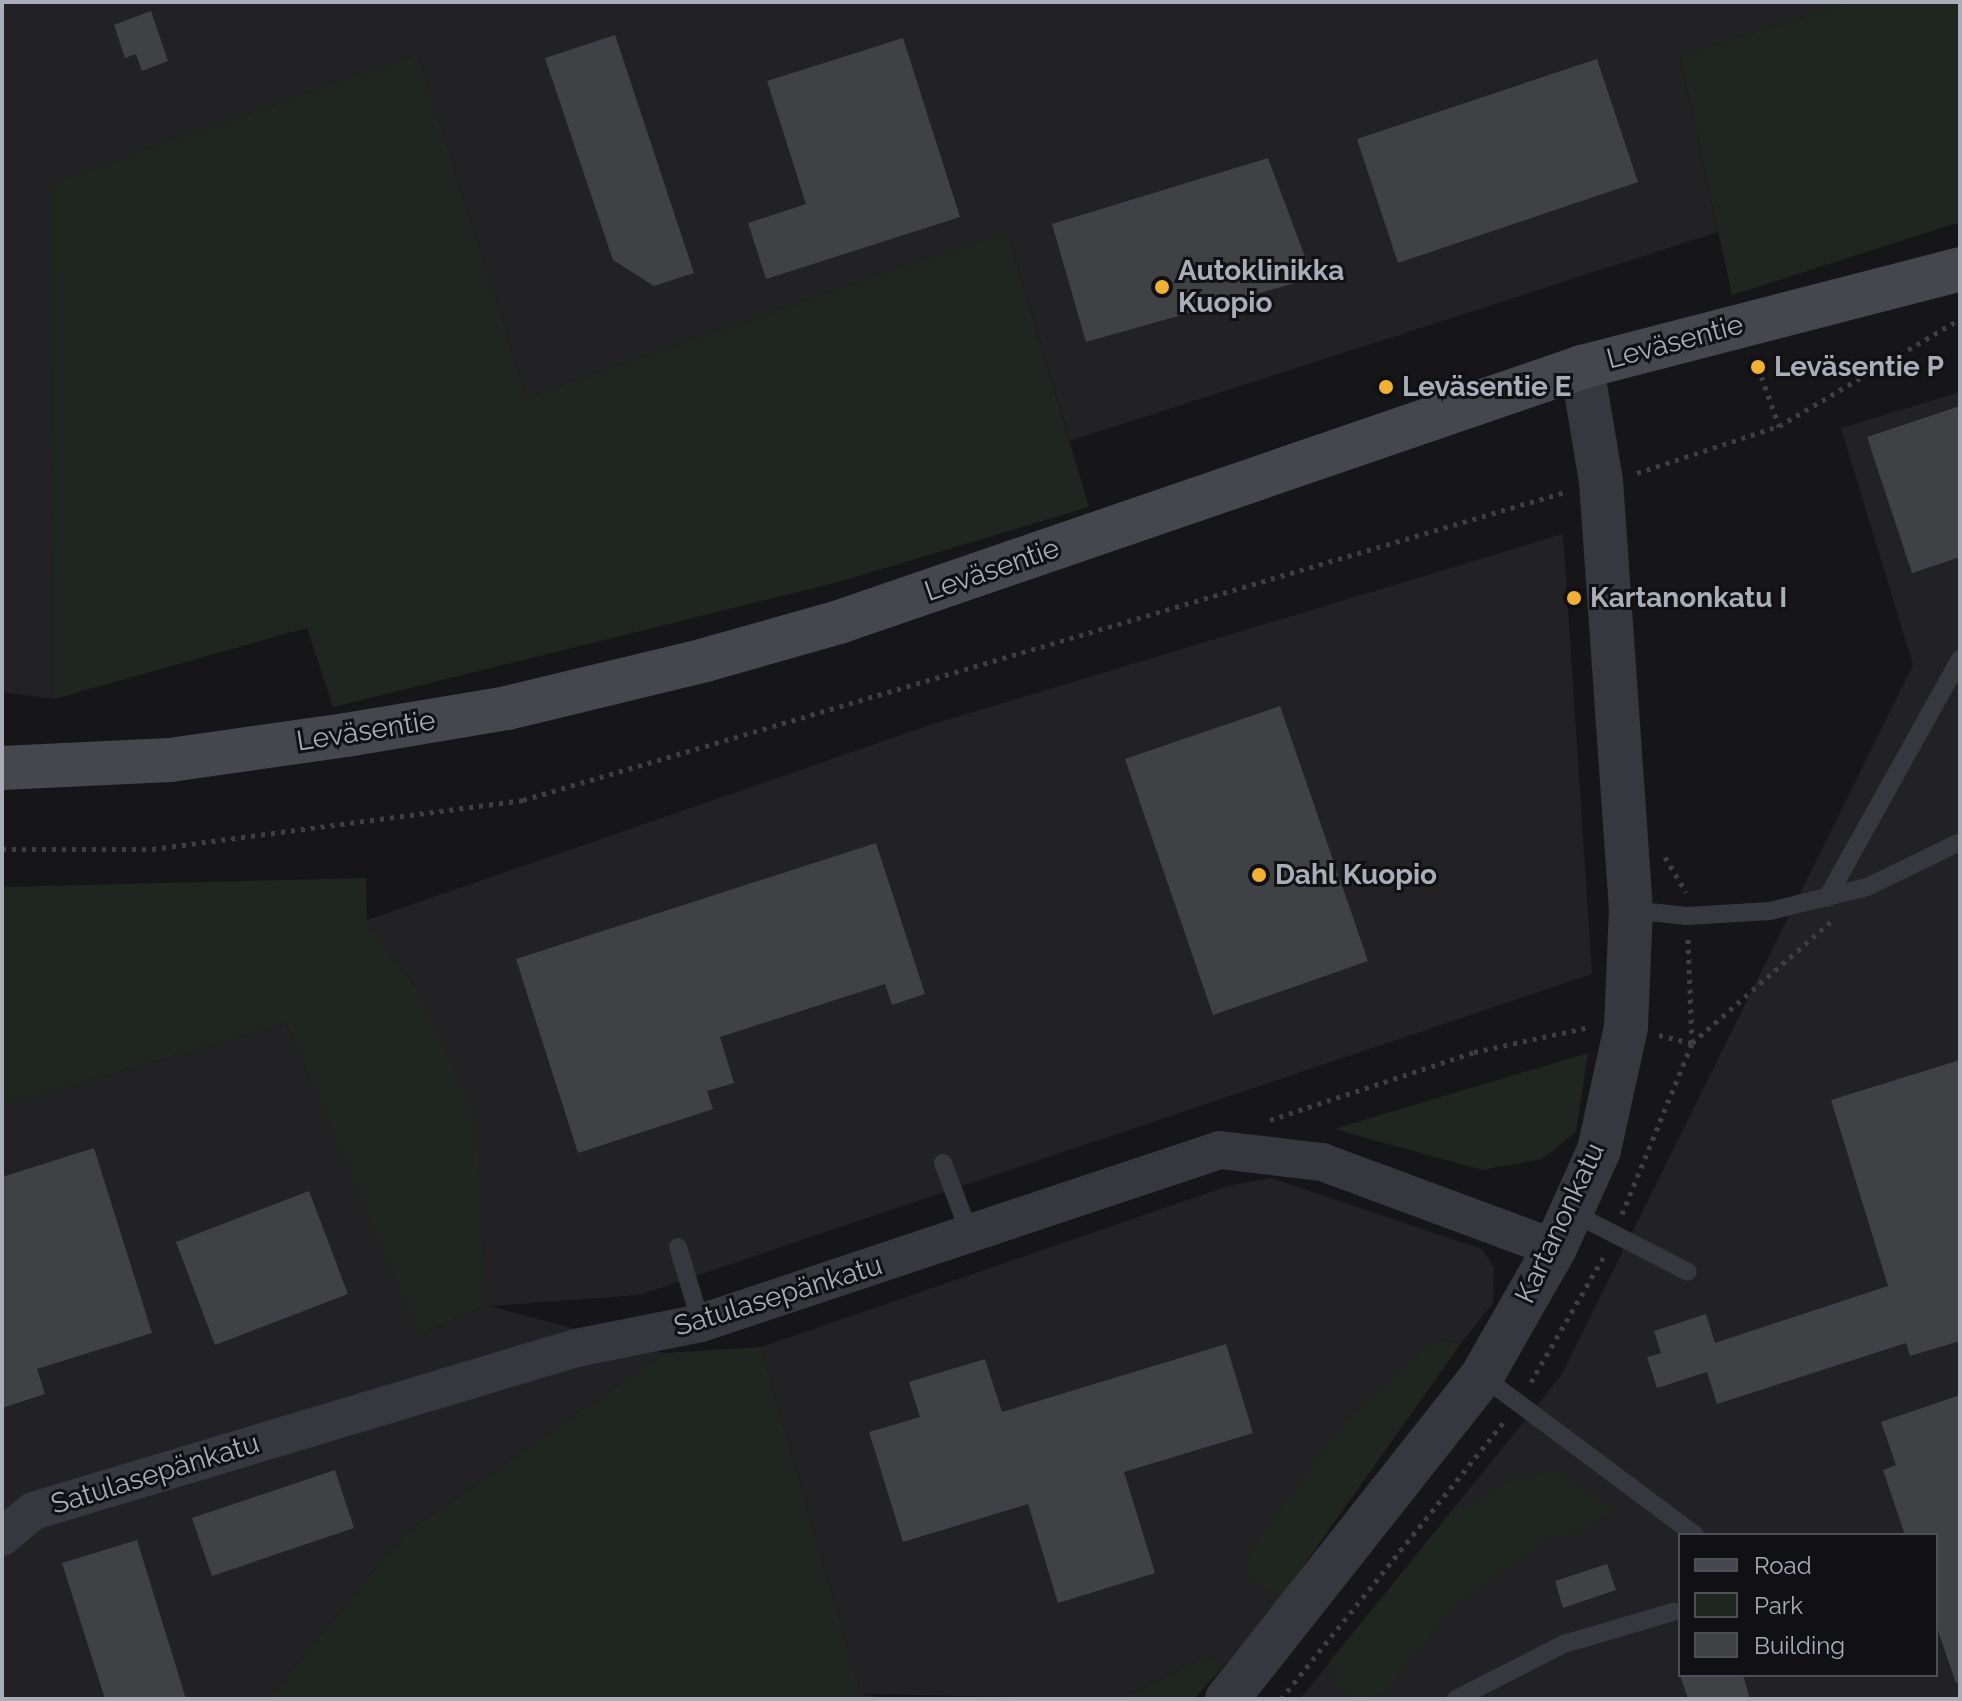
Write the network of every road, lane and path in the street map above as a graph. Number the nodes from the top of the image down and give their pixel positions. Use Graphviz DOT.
graph roads {
  1 [pos="1960,269"];
  2 [pos="1960,319"];
  3 [pos="1582,367"];
  4 [pos="1758,367"];
  5 [pos="1779,426"];
  6 [pos="1601,481"];
  7 [pos="1960,659"];
  8 [pos="2,768"];
  9 [pos="1960,842"];
  10 [pos="2,849"];
  11 [pos="1827,898"];
  12 [pos="1631,910"];
  13 [pos="943,1163"];
  14 [pos="1563,1230"];
  15 [pos="971,1237"];
  16 [pos="678,1247"];
  17 [pos="1688,1272"];
  18 [pos="701,1323"];
  19 [pos="1482,1376"];
  20 [pos="1692,1533"];
  21 [pos="2,1537"];
  22 [pos="1673,1612"];
  23 [pos="1234,1696"];
  24 [pos="1456,1699"];
  1 -- 3 [label="main road, Leväsentie"];
  2 -- 5 [label="path"];
  3 -- 6 [label="street, Kartanonkatu"];
  3 -- 8 [label="main road, Leväsentie"];
  4 -- 5 [label="path"];
  5 -- 6 [label="path"];
  6 -- 10 [label="path"];
  6 -- 12 [label="street, Kartanonkatu"];
  7 -- 11 [label="lane"];
  9 -- 11 [label="lane"];
  11 -- 12 [label="lane"];
  12 -- 14 [label="street, Kartanonkatu"];
  13 -- 15 [label="lane"];
  14 -- 15 [label="street, Satulasepänkatu"];
  14 -- 17 [label="lane"];
  14 -- 19 [label="street, Kartanonkatu"];
  15 -- 18 [label="street, Satulasepänkatu"];
  16 -- 18 [label="lane"];
  18 -- 21 [label="street, Satulasepänkatu"];
  19 -- 20 [label="lane"];
  19 -- 23 [label="street, Kartanonkatu"];
  22 -- 24 [label="lane"];
}
